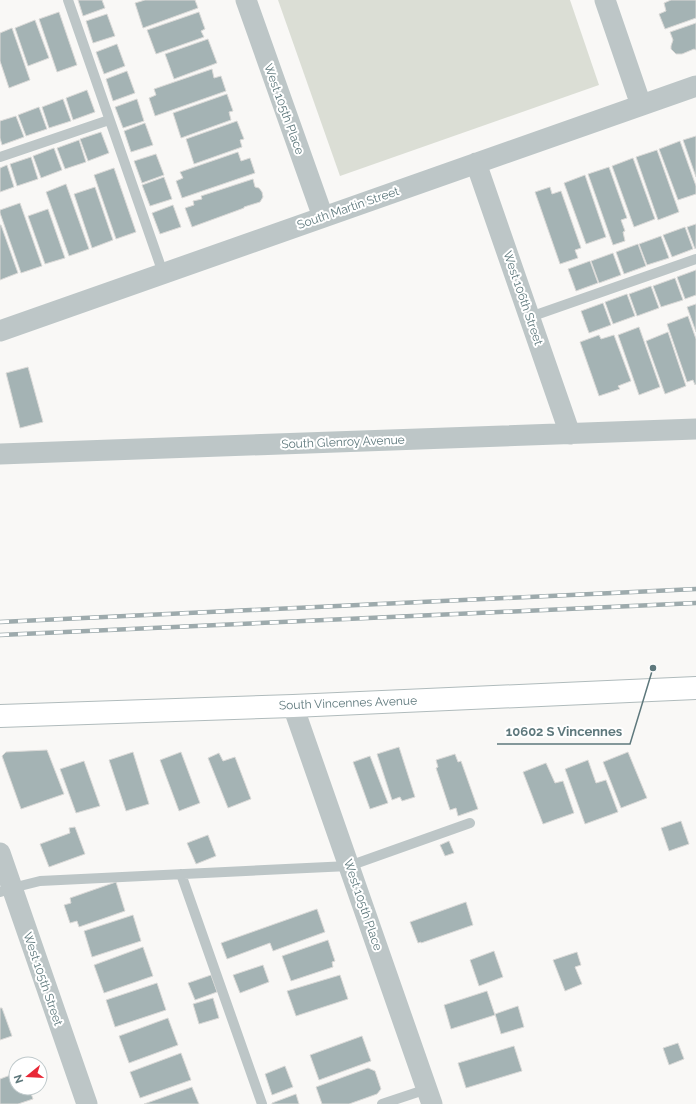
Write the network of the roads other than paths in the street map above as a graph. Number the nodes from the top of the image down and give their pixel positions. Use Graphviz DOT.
graph roads {
  1 [pos="68,0"];
  2 [pos="246,0"];
  3 [pos="605,0"];
  4 [pos="696,86"];
  5 [pos="641,105"];
  6 [pos="109,120"];
  7 [pos="0,157"];
  8 [pos="476,163"];
  9 [pos="323,217"];
  10 [pos="696,259"];
  11 [pos="163,273"];
  12 [pos="530,317"];
  13 [pos="0,331"];
  14 [pos="693,428"];
  15 [pos="570,434"];
  16 [pos="0,454"];
  17 [pos="696,688"];
  18 [pos="293,706"];
  19 [pos="0,716"];
  20 [pos="470,823"];
  21 [pos="0,853"];
  22 [pos="349,866"];
  23 [pos="181,874"];
  24 [pos="6,890"];
  25 [pos="430,1096"];
  26 [pos="87,1104"];
  27 [pos="262,1104"];
  28 [pos="382,1104"];
  1 -- 6 [label="lane"];
  2 -- 9 [label="street, West 105th Place"];
  3 -- 5 [label="street"];
  4 -- 5 [label="street, South Martin Street"];
  5 -- 8 [label="street, South Martin Street"];
  6 -- 7 [label="lane"];
  6 -- 11 [label="lane"];
  8 -- 9 [label="street, South Martin Street"];
  8 -- 12 [label="street, West 106th Street"];
  9 -- 11 [label="street, South Martin Street"];
  10 -- 12 [label="lane"];
  11 -- 13 [label="street, South Martin Street"];
  12 -- 15 [label="street, West 106th Street"];
  14 -- 15 [label="street, South Glenroy Avenue"];
  15 -- 16 [label="street, South Glenroy Avenue"];
  17 -- 18 [label="main road, South Vincennes Avenue"];
  18 -- 19 [label="main road, South Vincennes Avenue"];
  18 -- 22 [label="street, West 105th Place"];
  20 -- 22 [label="lane"];
  21 -- 24 [label="street, West 105th Street"];
  22 -- 23 [label="lane"];
  22 -- 25 [label="street, West 105th Place"];
  23 -- 24 [label="lane"];
  23 -- 27 [label="lane"];
  24 -- 26 [label="street, West 105th Street"];
  25 -- 28 [label="lane"];
}
